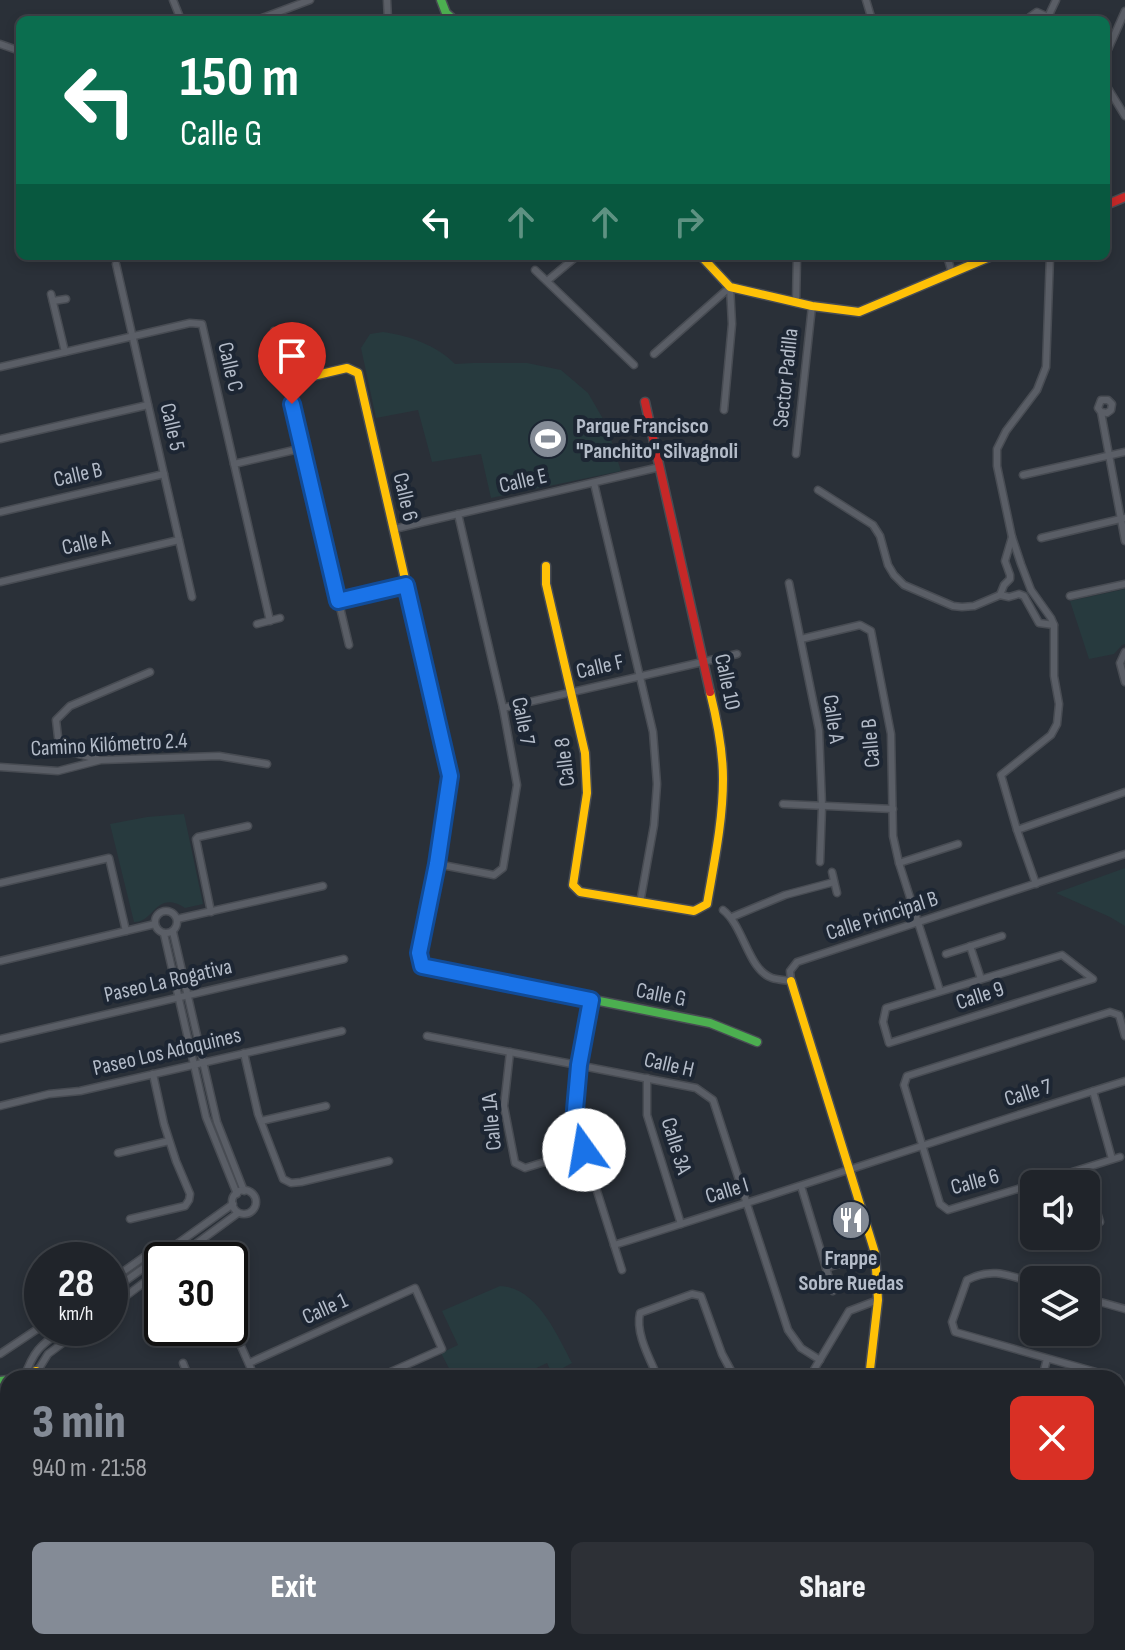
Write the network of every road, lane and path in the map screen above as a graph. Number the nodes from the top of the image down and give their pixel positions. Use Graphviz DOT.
graph roads {
  1 [pos="310,0"];
  2 [pos="1125,11"];
  3 [pos="268,16"];
  4 [pos="1110,41"];
  5 [pos="1110,92"];
  6 [pos="1125,116"];
  7 [pos="572,260"];
  8 [pos="705,260"];
  9 [pos="797,260"];
  10 [pos="948,260"];
  11 [pos="983,260"];
  12 [pos="1050,260"];
  13 [pos="116,264"];
  14 [pos="535,270"];
  15 [pos="952,273"];
  16 [pos="547,281"];
  17 [pos="730,287"];
  18 [pos="66,299"];
  19 [pos="796,303"];
  20 [pos="812,306"];
  21 [pos="274,331"];
  22 [pos="132,336"];
  23 [pos="65,352"];
  24 [pos="654,354"];
  25 [pos="634,365"];
  26 [pos="0,367"];
  27 [pos="287,382"];
  28 [pos="645,402"];
  29 [pos="148,405"];
  30 [pos="724,410"];
  31 [pos="1101,412"];
  32 [pos="0,439"];
  33 [pos="303,448"];
  34 [pos="1125,452"];
  35 [pos="796,454"];
  36 [pos="1109,455"];
  37 [pos="234,464"];
  38 [pos="660,467"];
  39 [pos="164,474"];
  40 [pos="1023,475"];
  41 [pos="594,483"];
  42 [pos="818,490"];
  43 [pos="0,512"];
  44 [pos="458,514"];
  45 [pos="1123,518"];
  46 [pos="394,529"];
  47 [pos="1012,537"];
  48 [pos="1041,538"];
  49 [pos="179,540"];
  50 [pos="1125,541"];
  51 [pos="546,566"];
  52 [pos="0,582"];
  53 [pos="789,583"];
  54 [pos="1125,584"];
  55 [pos="406,585"];
  56 [pos="1000,595"];
  57 [pos="1070,596"];
  58 [pos="192,597"];
  59 [pos="338,601"];
  60 [pos="280,618"];
  61 [pos="270,621"];
  62 [pos="257,624"];
  63 [pos="1054,625"];
  64 [pos="801,639"];
  65 [pos="349,645"];
  66 [pos="1125,652"];
  67 [pos="737,654"];
  68 [pos="704,661"];
  69 [pos="150,672"];
  70 [pos="640,677"];
  71 [pos="1125,682"];
  72 [pos="571,692"];
  73 [pos="503,708"];
  74 [pos="101,760"];
  75 [pos="267,764"];
  76 [pos="0,767"];
  77 [pos="1125,792"];
  78 [pos="783,804"];
  79 [pos="822,806"];
  80 [pos="893,809"];
  81 [pos="248,826"];
  82 [pos="1017,830"];
  83 [pos="958,844"];
  84 [pos="1125,854"];
  85 [pos="820,862"];
  86 [pos="899,863"];
  87 [pos="437,864"];
  88 [pos="832,872"];
  89 [pos="834,882"];
  90 [pos="0,883"];
  91 [pos="1036,884"];
  92 [pos="323,886"];
  93 [pos="837,893"];
  94 [pos="640,904"];
  95 [pos="723,910"];
  96 [pos="211,912"];
  97 [pos="732,917"];
  98 [pos="177,919"];
  99 [pos="918,923"];
  100 [pos="155,924"];
  101 [pos="126,931"];
  102 [pos="173,932"];
  103 [pos="164,934"];
  104 [pos="1002,936"];
  105 [pos="970,946"];
  106 [pos="946,954"];
  107 [pos="344,959"];
  108 [pos="0,961"];
  109 [pos="981,979"];
  110 [pos="791,981"];
  111 [pos="940,991"];
  112 [pos="188,995"];
  113 [pos="179,997"];
  114 [pos="591,1000"];
  115 [pos="342,1031"];
  116 [pos="427,1036"];
  117 [pos="1125,1036"];
  118 [pos="0,1039"];
  119 [pos="757,1042"];
  120 [pos="510,1052"];
  121 [pos="244,1053"];
  122 [pos="203,1062"];
  123 [pos="194,1065"];
  124 [pos="579,1065"];
  125 [pos="153,1074"];
  126 [pos="647,1078"];
  127 [pos="1125,1081"];
  128 [pos="1093,1091"];
  129 [pos="0,1106"];
  130 [pos="326,1106"];
  131 [pos="261,1121"];
  132 [pos="169,1141"];
  133 [pos="922,1145"];
  134 [pos="584,1150"];
  135 [pos="118,1153"];
  136 [pos="389,1161"];
  137 [pos="850,1169"];
  138 [pos="1084,1169"];
  139 [pos="1081,1170"];
  140 [pos="801,1186"];
  141 [pos="1020,1188"];
  142 [pos="240,1192"];
  143 [pos="748,1203"];
  144 [pos="233,1204"];
  145 [pos="238,1213"];
  146 [pos="130,1219"];
  147 [pos="681,1224"];
  148 [pos="199,1242"];
  149 [pos="614,1245"];
  150 [pos="875,1253"];
  151 [pos="826,1268"];
  152 [pos="622,1270"];
  153 [pos="128,1279"];
  154 [pos="1020,1279"];
  155 [pos="833,1291"];
  156 [pos="878,1300"];
  157 [pos="1100,1302"];
  158 [pos="1125,1309"];
  159 [pos="24,1338"];
  160 [pos="40,1346"];
  161 [pos="59,1346"];
  162 [pos="241,1346"];
  163 [pos="0,1354"];
  164 [pos="1047,1359"];
  165 [pos="820,1360"];
  166 [pos="183,1363"];
  167 [pos="249,1363"];
  168 [pos="30,1370"];
  169 [pos="34,1370"];
  170 [pos="186,1370"];
  171 [pos="252,1370"];
  172 [pos="395,1370"];
  173 [pos="655,1370"];
  174 [pos="731,1370"];
  175 [pos="814,1370"];
  176 [pos="870,1370"];
  177 [pos="1044,1370"];
  178 [pos="1088,1370"];
  1 -- 3 [label="street"];
  2 -- 4 [label="street"];
  5 -- 6 [label="street"];
  7 -- 16 [label="street"];
  8 -- 17 [label="street"];
  9 -- 19 [label="street"];
  10 -- 15 [label="street"];
  11 -- 15 [label="street"];
  12 -- 47 [label="street"];
  13 -- 22 [label="street, Calle 5"];
  14 -- 16 [label="street"];
  15 -- 20 [label="street"];
  16 -- 25 [label="street"];
  17 -- 19 [label="street"];
  17 -- 24 [label="street"];
  17 -- 30 [label="street"];
  18 -- 23 [label="street"];
  19 -- 20 [label="street"];
  20 -- 35 [label="street, Sector Padilla"];
  21 -- 27 [label="street"];
  22 -- 23 [label="street, Calle C"];
  22 -- 29 [label="street, Calle 5"];
  22 -- 37 [label="street, Calle C"];
  23 -- 26 [label="street, Calle C"];
  27 -- 33 [label="street"];
  27 -- 46 [label="street, Calle 6"];
  28 -- 38 [label="street, Calle 10"];
  29 -- 32 [label="street"];
  29 -- 39 [label="street, Calle 5"];
  31 -- 36 [label="street"];
  33 -- 37 [label="street"];
  33 -- 59 [label="street"];
  34 -- 36 [label="street"];
  36 -- 40 [label="street"];
  36 -- 45 [label="street"];
  37 -- 61 [label="street, Calle C"];
  38 -- 41 [label="street, Calle E"];
  38 -- 68 [label="street, Calle 10"];
  39 -- 43 [label="street, Calle B"];
  39 -- 49 [label="street, Calle 5"];
  41 -- 44 [label="street, Calle E"];
  41 -- 70 [label="street"];
  42 -- 56 [label="street"];
  44 -- 46 [label="street, Calle E"];
  44 -- 73 [label="street, Calle 7"];
  45 -- 48 [label="street"];
  45 -- 50 [label="street"];
  46 -- 55 [label="street, Calle 6"];
  47 -- 56 [label="street"];
  47 -- 63 [label="street"];
  49 -- 52 [label="street, Calle A"];
  49 -- 58 [label="street, Calle 5"];
  51 -- 72 [label="street, Calle 8"];
  53 -- 64 [label="street, Calle A"];
  54 -- 57 [label="street"];
  55 -- 59 [label="street"];
  55 -- 87 [label="street, Calle 6"];
  56 -- 63 [label="street"];
  59 -- 65 [label="street"];
  60 -- 61 [label="street"];
  61 -- 62 [label="street"];
  63 -- 82 [label="street"];
  64 -- 79 [label="street, Calle A"];
  64 -- 80 [label="street, Calle B"];
  66 -- 71 [label="street"];
  67 -- 68 [label="street, Calle F"];
  68 -- 70 [label="street, Calle F"];
  68 -- 94 [label="street, Calle 10"];
  69 -- 74 [label="street"];
  70 -- 72 [label="street, Calle F"];
  70 -- 94 [label="street"];
  72 -- 73 [label="street, Calle F"];
  72 -- 94 [label="street, Calle 8"];
  73 -- 87 [label="street, Calle 7"];
  74 -- 75 [label="street, Camino Kilómetro 2.4"];
  74 -- 76 [label="street, Camino Kilómetro 2.4"];
  77 -- 82 [label="street"];
  78 -- 79 [label="street"];
  79 -- 80 [label="street"];
  79 -- 85 [label="street, Calle A"];
  80 -- 86 [label="street, Calle B"];
  81 -- 96 [label="street"];
  82 -- 91 [label="street"];
  83 -- 86 [label="street"];
  84 -- 91 [label="street, Calle Principal B"];
  86 -- 99 [label="street, Calle B"];
  87 -- 114 [label="street, Calle G"];
  88 -- 89 [label="street"];
  89 -- 93 [label="street"];
  89 -- 97 [label="street"];
  90 -- 101 [label="street"];
  91 -- 99 [label="street, Calle Principal B"];
  92 -- 96 [label="street"];
  95 -- 97 [label="street"];
  96 -- 98 [label="street"];
  97 -- 110 [label="street"];
  98 -- 100 [label="street"];
  98 -- 102 [label="street"];
  99 -- 110 [label="street, Calle Principal B"];
  99 -- 111 [label="street"];
  100 -- 101 [label="street"];
  100 -- 103 [label="street"];
  101 -- 108 [label="street"];
  102 -- 103 [label="street"];
  102 -- 112 [label="street"];
  103 -- 113 [label="street"];
  104 -- 105 [label="street"];
  105 -- 106 [label="street"];
  105 -- 109 [label="street"];
  107 -- 112 [label="street, Paseo La Rogativa"];
  109 -- 111 [label="street, Calle 9"];
  109 -- 111 [label="street, Calle 9"];
  110 -- 137 [label="street"];
  112 -- 113 [label="street, Paseo La Rogativa"];
  112 -- 122 [label="street"];
  113 -- 118 [label="street, Paseo La Rogativa"];
  113 -- 123 [label="street"];
  114 -- 119 [label="street, Calle G"];
  114 -- 124 [label="street"];
  115 -- 121 [label="street, Paseo Los Adoquines"];
  116 -- 120 [label="street, Calle H"];
  117 -- 133 [label="street"];
  120 -- 124 [label="street, Calle H"];
  120 -- 134 [label="street, Calle 1A"];
  121 -- 122 [label="street, Paseo Los Adoquines"];
  121 -- 131 [label="street"];
  122 -- 123 [label="street, Paseo Los Adoquines"];
  122 -- 142 [label="street"];
  123 -- 125 [label="street, Paseo Los Adoquines"];
  123 -- 142 [label="street"];
  124 -- 126 [label="street, Calle H"];
  124 -- 134 [label="street"];
  125 -- 129 [label="street, Paseo Los Adoquines"];
  125 -- 132 [label="street"];
  126 -- 143 [label="street, Calle H"];
  126 -- 147 [label="street, Calle 3A"];
  127 -- 128 [label="street, Calle 7"];
  128 -- 133 [label="street, Calle 7"];
  128 -- 138 [label="street, Calle 6"];
  130 -- 131 [label="street"];
  131 -- 136 [label="street"];
  132 -- 135 [label="street"];
  132 -- 146 [label="street"];
  133 -- 137 [label="street, Calle 7"];
  133 -- 141 [label="street, Calle 6"];
  134 -- 149 [label="street"];
  137 -- 140 [label="street, Calle I"];
  137 -- 150 [label="street"];
  138 -- 139 [label="street, Calle 6"];
  140 -- 143 [label="street, Calle I"];
  140 -- 151 [label="street"];
  142 -- 144 [label="street"];
  142 -- 145 [label="street"];
  143 -- 147 [label="street, Calle I"];
  143 -- 165 [label="street, Calle H"];
  144 -- 145 [label="street"];
  144 -- 153 [label="street"];
  145 -- 148 [label="street"];
  147 -- 149 [label="street, Calle I"];
  149 -- 152 [label="street"];
  150 -- 151 [label="street"];
  150 -- 156 [label="street"];
  151 -- 155 [label="street"];
  154 -- 164 [label="street"];
  156 -- 165 [label="street"];
  156 -- 176 [label="street"];
  157 -- 158 [label="street"];
  159 -- 163 [label="street"];
  160 -- 168 [label="street"];
  161 -- 169 [label="street"];
  162 -- 167 [label="street"];
  164 -- 177 [label="street"];
  164 -- 178 [label="street"];
  165 -- 175 [label="street"];
  166 -- 170 [label="street"];
  167 -- 171 [label="street"];
  167 -- 172 [label="street, Calle 1"];
  173 -- 174 [label="street"];
}
